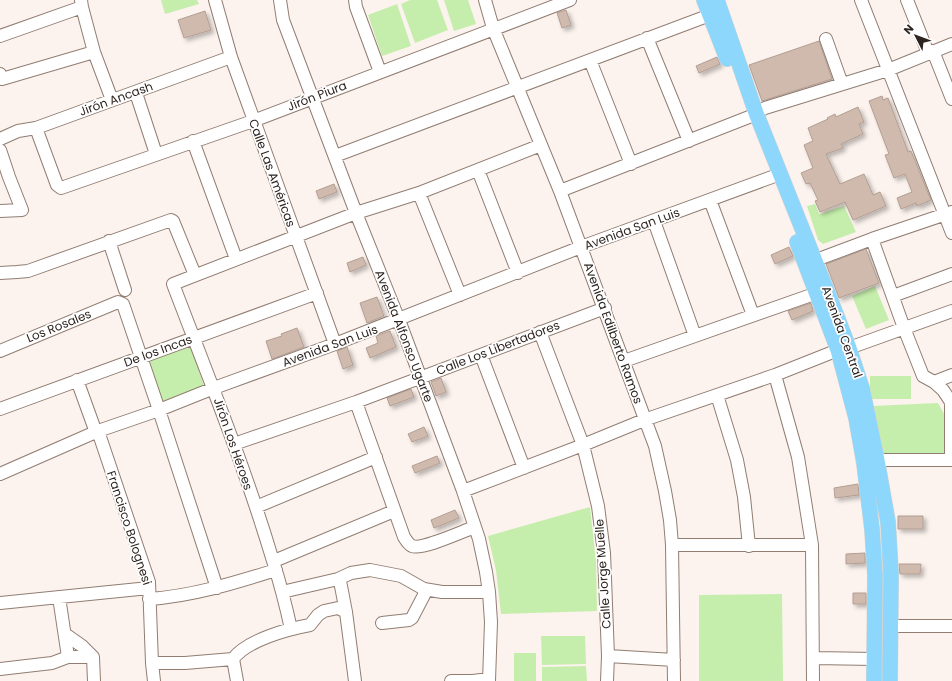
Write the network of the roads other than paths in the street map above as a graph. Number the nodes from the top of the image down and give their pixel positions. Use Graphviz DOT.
graph roads {
  1 [pos="215,0"];
  2 [pos="280,0"];
  3 [pos="355,0"];
  4 [pos="485,0"];
  5 [pos="570,0"];
  6 [pos="704,0"];
  7 [pos="717,0"];
  8 [pos="861,0"];
  9 [pos="907,0"];
  10 [pos="554,3"];
  11 [pos="81,4"];
  12 [pos="710,15"];
  13 [pos="493,28"];
  14 [pos="0,36"];
  15 [pos="647,38"];
  16 [pos="826,39"];
  17 [pos="952,44"];
  18 [pos="94,52"];
  19 [pos="931,52"];
  20 [pos="231,58"];
  21 [pos="590,60"];
  22 [pos="888,70"];
  23 [pos="380,72"];
  24 [pos="1,77"];
  25 [pos="842,84"];
  26 [pos="518,87"];
  27 [pos="136,92"];
  28 [pos="312,98"];
  29 [pos="952,99"];
  30 [pos="112,100"];
  31 [pos="753,115"];
  32 [pos="253,120"];
  33 [pos="36,128"];
  34 [pos="0,139"];
  35 [pos="193,141"];
  36 [pos="689,141"];
  37 [pos="541,145"];
  38 [pos="0,150"];
  39 [pos="156,154"];
  40 [pos="335,156"];
  41 [pos="631,164"];
  42 [pos="478,170"];
  43 [pos="772,177"];
  44 [pos="560,191"];
  45 [pos="419,193"];
  46 [pos="710,200"];
  47 [pos="0,211"];
  48 [pos="356,213"];
  49 [pos="949,213"];
  50 [pos="654,221"];
  51 [pos="952,233"];
  52 [pos="295,236"];
  53 [pos="872,239"];
  54 [pos="109,242"];
  55 [pos="581,247"];
  56 [pos="236,259"];
  57 [pos="816,260"];
  58 [pos="0,273"];
  59 [pos="518,273"];
  60 [pos="952,274"];
  61 [pos="195,276"];
  62 [pos="125,290"];
  63 [pos="317,293"];
  64 [pos="817,293"];
  65 [pos="460,295"];
  66 [pos="893,296"];
  67 [pos="605,308"];
  68 [pos="952,311"];
  69 [pos="753,315"];
  70 [pos="399,320"];
  71 [pos="904,328"];
  72 [pos="540,332"];
  73 [pos="695,336"];
  74 [pos="194,338"];
  75 [pos="335,344"];
  76 [pos="843,349"];
  77 [pos="0,351"];
  78 [pos="481,355"];
  79 [pos="142,358"];
  80 [pos="624,361"];
  81 [pos="774,375"];
  82 [pos="952,375"];
  83 [pos="420,378"];
  84 [pos="77,380"];
  85 [pos="934,382"];
  86 [pos="214,388"];
  87 [pos="717,395"];
  88 [pos="356,402"];
  89 [pos="0,409"];
  90 [pos="159,410"];
  91 [pos="644,420"];
  92 [pos="98,431"];
  93 [pos="234,444"];
  94 [pos="583,445"];
  95 [pos="376,457"];
  96 [pos="952,460"];
  97 [pos="870,461"];
  98 [pos="524,468"];
  99 [pos="0,474"];
  100 [pos="463,491"];
  101 [pos="256,507"];
  102 [pos="394,511"];
  103 [pos="475,527"];
  104 [pos="672,544"];
  105 [pos="812,545"];
  106 [pos="749,546"];
  107 [pos="275,566"];
  108 [pos="338,579"];
  109 [pos="217,588"];
  110 [pos="424,589"];
  111 [pos="282,592"];
  112 [pos="489,592"];
  113 [pos="149,594"];
  114 [pos="59,597"];
  115 [pos="0,604"];
  116 [pos="346,612"];
  117 [pos="382,623"];
  118 [pos="890,626"];
  119 [pos="952,626"];
  120 [pos="292,629"];
  121 [pos="65,634"];
  122 [pos="608,656"];
  123 [pos="68,657"];
  124 [pos="92,657"];
  125 [pos="814,658"];
  126 [pos="233,659"];
  127 [pos="874,659"];
  128 [pos="674,660"];
  129 [pos="152,663"];
  130 [pos="0,669"];
  131 [pos="489,680"];
  132 [pos="94,681"];
  133 [pos="154,681"];
  134 [pos="237,681"];
  135 [pos="355,681"];
  136 [pos="451,681"];
  137 [pos="607,681"];
  138 [pos="674,681"];
  139 [pos="813,681"];
  140 [pos="874,681"];
  141 [pos="890,681"];
  1 -- 20 [label="street, Calle Las Américas"];
  2 -- 28 [label="street, Avenida Alfonso Ugarte"];
  3 -- 23 [label="street"];
  4 -- 13 [label="street, Avenida Edilberto Ramos"];
  5 -- 10 [label="street, Jirón Piura"];
  6 -- 12 [label="main road, Avenida Central"];
  7 -- 31 [label="main road, Avenida Central"];
  8 -- 22 [label="street"];
  9 -- 19 [label="street"];
  10 -- 13 [label="street, Jirón Piura"];
  11 -- 14 [label="street"];
  11 -- 18 [label="street"];
  12 -- 15 [label="street"];
  12 -- 31 [label="main road, Avenida Central"];
  13 -- 23 [label="street, Jirón Piura"];
  13 -- 26 [label="street, Avenida Edilberto Ramos"];
  15 -- 21 [label="street"];
  15 -- 36 [label="street"];
  16 -- 25 [label="street"];
  17 -- 19 [label="street"];
  18 -- 24 [label="street"];
  18 -- 30 [label="street"];
  19 -- 22 [label="street"];
  19 -- 29 [label="street"];
  20 -- 27 [label="street, Jirón Ancash"];
  20 -- 32 [label="street, Calle Las Américas"];
  21 -- 26 [label="street"];
  21 -- 41 [label="street"];
  22 -- 25 [label="street"];
  22 -- 49 [label="street"];
  23 -- 28 [label="street, Jirón Piura"];
  25 -- 31 [label="street"];
  26 -- 37 [label="street, Avenida Edilberto Ramos"];
  26 -- 40 [label="street"];
  27 -- 30 [label="street, Jirón Ancash"];
  27 -- 39 [label="street"];
  28 -- 32 [label="street, Jirón Piura"];
  28 -- 40 [label="street, Avenida Alfonso Ugarte"];
  30 -- 33 [label="street, Jirón Ancash"];
  31 -- 36 [label="street"];
  31 -- 43 [label="main road, Avenida Central"];
  31 -- 57 [label="main road, Avenida Central"];
  32 -- 35 [label="street, Jirón Piura"];
  32 -- 52 [label="street, Calle Las Américas"];
  33 -- 34 [label="street, Jirón Ancash"];
  33 -- 39 [label="street, Jirón Piura"];
  35 -- 39 [label="street, Jirón Piura"];
  35 -- 56 [label="street"];
  36 -- 41 [label="street"];
  37 -- 42 [label="street"];
  37 -- 44 [label="street, Avenida Edilberto Ramos"];
  38 -- 47 [label="street"];
  40 -- 48 [label="street, Avenida Alfonso Ugarte"];
  41 -- 44 [label="street"];
  42 -- 45 [label="street"];
  42 -- 59 [label="street"];
  43 -- 46 [label="street, Avenida San Luis"];
  43 -- 64 [label="main road, Avenida Central"];
  44 -- 55 [label="street, Avenida Edilberto Ramos"];
  45 -- 48 [label="street"];
  45 -- 65 [label="street"];
  46 -- 50 [label="street, Avenida San Luis"];
  46 -- 69 [label="street"];
  48 -- 52 [label="street"];
  48 -- 70 [label="street, Avenida Alfonso Ugarte"];
  49 -- 51 [label="street"];
  49 -- 53 [label="street"];
  50 -- 55 [label="street, Avenida San Luis"];
  50 -- 73 [label="street"];
  52 -- 56 [label="street"];
  52 -- 63 [label="street, Calle Las Américas"];
  53 -- 57 [label="street"];
  53 -- 66 [label="street"];
  54 -- 58 [label="street"];
  54 -- 61 [label="street"];
  54 -- 62 [label="street"];
  55 -- 59 [label="street, Avenida San Luis"];
  55 -- 67 [label="street, Avenida Edilberto Ramos"];
  56 -- 61 [label="street"];
  57 -- 76 [label="main road, Avenida Central"];
  59 -- 65 [label="street, Avenida San Luis"];
  60 -- 66 [label="street"];
  61 -- 74 [label="street, Jirón Los Héroes"];
  63 -- 74 [label="street, De los Incas"];
  63 -- 75 [label="street, Calle Las Américas"];
  64 -- 69 [label="street"];
  64 -- 76 [label="main road, Avenida Central"];
  65 -- 70 [label="street, Avenida San Luis"];
  66 -- 71 [label="street"];
  67 -- 72 [label="street, Calle Los Libertadores"];
  67 -- 80 [label="street, Avenida Edilberto Ramos"];
  68 -- 71 [label="street"];
  69 -- 73 [label="street"];
  70 -- 75 [label="street, Avenida San Luis"];
  70 -- 83 [label="street, Avenida Alfonso Ugarte"];
  71 -- 76 [label="street"];
  71 -- 85 [label="street"];
  72 -- 78 [label="street, Calle Los Libertadores"];
  72 -- 94 [label="street, Calle Jorge Muelle"];
  73 -- 80 [label="street"];
  74 -- 79 [label="street, De los Incas"];
  74 -- 86 [label="street, Jirón Los Héroes"];
  75 -- 86 [label="street, Avenida San Luis"];
  76 -- 81 [label="street"];
  76 -- 97 [label="main road, Avenida Central"];
  77 -- 79 [label="street, Los Rosales"];
  78 -- 83 [label="street, Calle Los Libertadores"];
  78 -- 98 [label="street"];
  79 -- 84 [label="street, De los Incas"];
  79 -- 90 [label="street"];
  80 -- 91 [label="street, Avenida Edilberto Ramos"];
  81 -- 87 [label="street"];
  81 -- 105 [label="street"];
  82 -- 85 [label="street"];
  83 -- 88 [label="street, Calle Los Libertadores"];
  83 -- 100 [label="street, Avenida Alfonso Ugarte"];
  84 -- 89 [label="street, De los Incas"];
  84 -- 92 [label="street, Francisco Bolognesi"];
  85 -- 96 [label="street"];
  86 -- 90 [label="street, Avenida San Luis"];
  86 -- 93 [label="street, Jirón Los Héroes"];
  87 -- 91 [label="street"];
  87 -- 106 [label="street"];
  88 -- 93 [label="street, Calle Los Libertadores"];
  88 -- 95 [label="street"];
  90 -- 92 [label="street, Avenida San Luis"];
  90 -- 109 [label="street"];
  91 -- 94 [label="street"];
  91 -- 104 [label="street, Avenida Edilberto Ramos"];
  92 -- 99 [label="street, Avenida San Luis"];
  92 -- 113 [label="street, Francisco Bolognesi"];
  93 -- 101 [label="street, Jirón Los Héroes"];
  94 -- 98 [label="street"];
  94 -- 122 [label="street, Calle Jorge Muelle"];
  95 -- 101 [label="street"];
  95 -- 102 [label="street"];
  96 -- 97 [label="street"];
  97 -- 118 [label="main road, Avenida Central"];
  97 -- 127 [label="main road, Avenida Central"];
  98 -- 100 [label="street"];
  100 -- 103 [label="street, Avenida Alfonso Ugarte"];
  101 -- 107 [label="street, Jirón Los Héroes"];
  102 -- 103 [label="street"];
  102 -- 107 [label="street"];
  103 -- 112 [label="street, Avenida Alfonso Ugarte"];
  104 -- 106 [label="street"];
  104 -- 128 [label="street, Avenida Edilberto Ramos"];
  105 -- 106 [label="street"];
  105 -- 125 [label="street"];
  107 -- 109 [label="street"];
  107 -- 111 [label="street, Jirón Los Héroes"];
  108 -- 110 [label="street"];
  108 -- 111 [label="street"];
  108 -- 116 [label="street"];
  109 -- 113 [label="street"];
  110 -- 112 [label="street"];
  110 -- 117 [label="street"];
  111 -- 120 [label="street, Jirón Los Héroes"];
  112 -- 131 [label="street, Avenida Alfonso Ugarte"];
  113 -- 114 [label="street"];
  113 -- 129 [label="street, Francisco Bolognesi"];
  114 -- 115 [label="street"];
  114 -- 121 [label="street"];
  116 -- 120 [label="street"];
  116 -- 135 [label="street"];
  118 -- 119 [label="street"];
  118 -- 141 [label="main road, Avenida Central"];
  120 -- 126 [label="street"];
  121 -- 123 [label="street"];
  121 -- 124 [label="street"];
  122 -- 128 [label="street"];
  122 -- 137 [label="street, Calle Jorge Muelle"];
  123 -- 124 [label="street"];
  123 -- 130 [label="street"];
  124 -- 132 [label="street"];
  125 -- 127 [label="street"];
  125 -- 139 [label="street"];
  126 -- 129 [label="street"];
  126 -- 134 [label="street"];
  127 -- 140 [label="main road, Avenida Central"];
  128 -- 138 [label="street, Avenida Edilberto Ramos"];
  129 -- 133 [label="street, Francisco Bolognesi"];
  131 -- 136 [label="street"];
}
